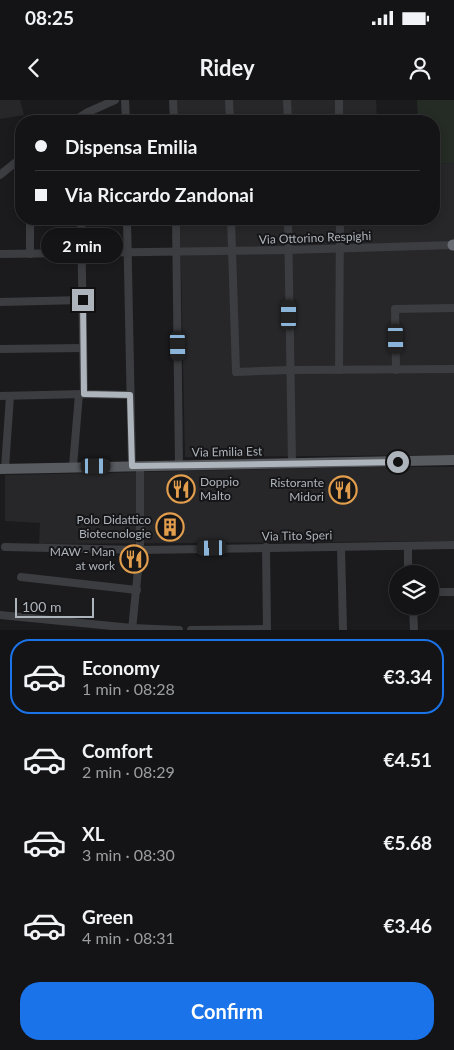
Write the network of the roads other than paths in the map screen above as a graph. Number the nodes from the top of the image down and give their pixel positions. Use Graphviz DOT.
graph roads {
  1 [pos="115,100"];
  2 [pos="125,100"];
  3 [pos="173,100"];
  4 [pos="229,100"];
  5 [pos="288,100"];
  6 [pos="339,100"];
  7 [pos="84,115"];
  8 [pos="126,115"];
  9 [pos="174,115"];
  10 [pos="230,115"];
  11 [pos="288,115"];
  12 [pos="339,115"];
  13 [pos="15,163"];
  14 [pos="0,175"];
  15 [pos="30,225"];
  16 [pos="81,225"];
  17 [pos="127,225"];
  18 [pos="176,225"];
  19 [pos="231,225"];
  20 [pos="288,225"];
  21 [pos="340,225"];
  22 [pos="454,245"];
  23 [pos="340,248"];
  24 [pos="289,250"];
  25 [pos="232,251"];
  26 [pos="176,252"];
  27 [pos="82,253"];
  28 [pos="128,253"];
  29 [pos="0,254"];
  30 [pos="30,254"];
  31 [pos="83,300"];
  32 [pos="0,302"];
  33 [pos="454,308"];
  34 [pos="83,348"];
  35 [pos="0,349"];
  36 [pos="454,369"];
  37 [pos="291,370"];
  38 [pos="338,370"];
  39 [pos="396,370"];
  40 [pos="81,394"];
  41 [pos="130,395"];
  42 [pos="0,396"];
  43 [pos="10,396"];
  44 [pos="454,460"];
  45 [pos="292,463"];
  46 [pos="179,465"];
  47 [pos="73,466"];
  48 [pos="136,466"];
  49 [pos="3,468"];
  50 [pos="454,545"];
  51 [pos="408,546"];
  52 [pos="5,547"];
  53 [pos="341,547"];
  54 [pos="266,548"];
  55 [pos="140,550"];
  56 [pos="408,565"];
  57 [pos="21,577"];
  58 [pos="137,590"];
  59 [pos="439,592"];
  60 [pos="454,592"];
  61 [pos="0,615"];
  62 [pos="414,615"];
  63 [pos="132,629"];
  64 [pos="267,629"];
  65 [pos="179,630"];
  66 [pos="191,630"];
  67 [pos="343,630"];
  68 [pos="414,630"];
  1 -- 7 [label="street"];
  2 -- 8 [label="street"];
  3 -- 9 [label="street"];
  4 -- 10 [label="street"];
  5 -- 11 [label="street"];
  6 -- 12 [label="street"];
  13 -- 14 [label="street"];
  15 -- 30 [label="street"];
  16 -- 27 [label="street"];
  17 -- 28 [label="street"];
  18 -- 26 [label="street"];
  19 -- 25 [label="street"];
  20 -- 24 [label="street"];
  21 -- 23 [label="street"];
  22 -- 23 [label="street, Via Ottorino Respighi"];
  23 -- 24 [label="street, Via Ottorino Respighi"];
  23 -- 38 [label="street"];
  24 -- 25 [label="street, Via Ottorino Respighi"];
  24 -- 37 [label="street"];
  25 -- 26 [label="street, Via Ottorino Respighi"];
  25 -- 37 [label="street"];
  26 -- 28 [label="street, Via Ottorino Respighi"];
  26 -- 46 [label="street"];
  27 -- 28 [label="street, Via Ottorino Respighi"];
  27 -- 30 [label="street, Via Ottorino Respighi"];
  27 -- 31 [label="street"];
  28 -- 41 [label="street"];
  29 -- 30 [label="street, Via Ottorino Respighi"];
  31 -- 32 [label="street"];
  31 -- 34 [label="street"];
  33 -- 39 [label="street"];
  34 -- 35 [label="street"];
  34 -- 40 [label="street"];
  36 -- 39 [label="street"];
  37 -- 38 [label="street"];
  37 -- 45 [label="street"];
  38 -- 39 [label="street"];
  40 -- 41 [label="street"];
  40 -- 43 [label="street"];
  40 -- 47 [label="street"];
  41 -- 48 [label="street"];
  42 -- 43 [label="street"];
  43 -- 49 [label="street"];
  44 -- 45 [label="main road, Via Emilia Est"];
  45 -- 46 [label="main road, Via Emilia Est"];
  46 -- 48 [label="main road, Via Emilia Est"];
  47 -- 48 [label="main road, Via Emilia Est"];
  47 -- 49 [label="main road, Via Emilia Est"];
  48 -- 55 [label="street"];
  50 -- 51 [label="street, Via Tito Speri"];
  51 -- 53 [label="street, Via Tito Speri"];
  51 -- 56 [label="street"];
  52 -- 55 [label="street, Via Tito Speri"];
  53 -- 54 [label="street, Via Tito Speri"];
  53 -- 67 [label="street"];
  54 -- 55 [label="street, Via Tito Speri"];
  54 -- 64 [label="street"];
  55 -- 58 [label="street"];
  57 -- 58 [label="street"];
  58 -- 63 [label="street"];
  59 -- 60 [label="street"];
  61 -- 63 [label="street"];
  62 -- 68 [label="street"];
  63 -- 65 [label="street"];
  64 -- 66 [label="street"];
}
